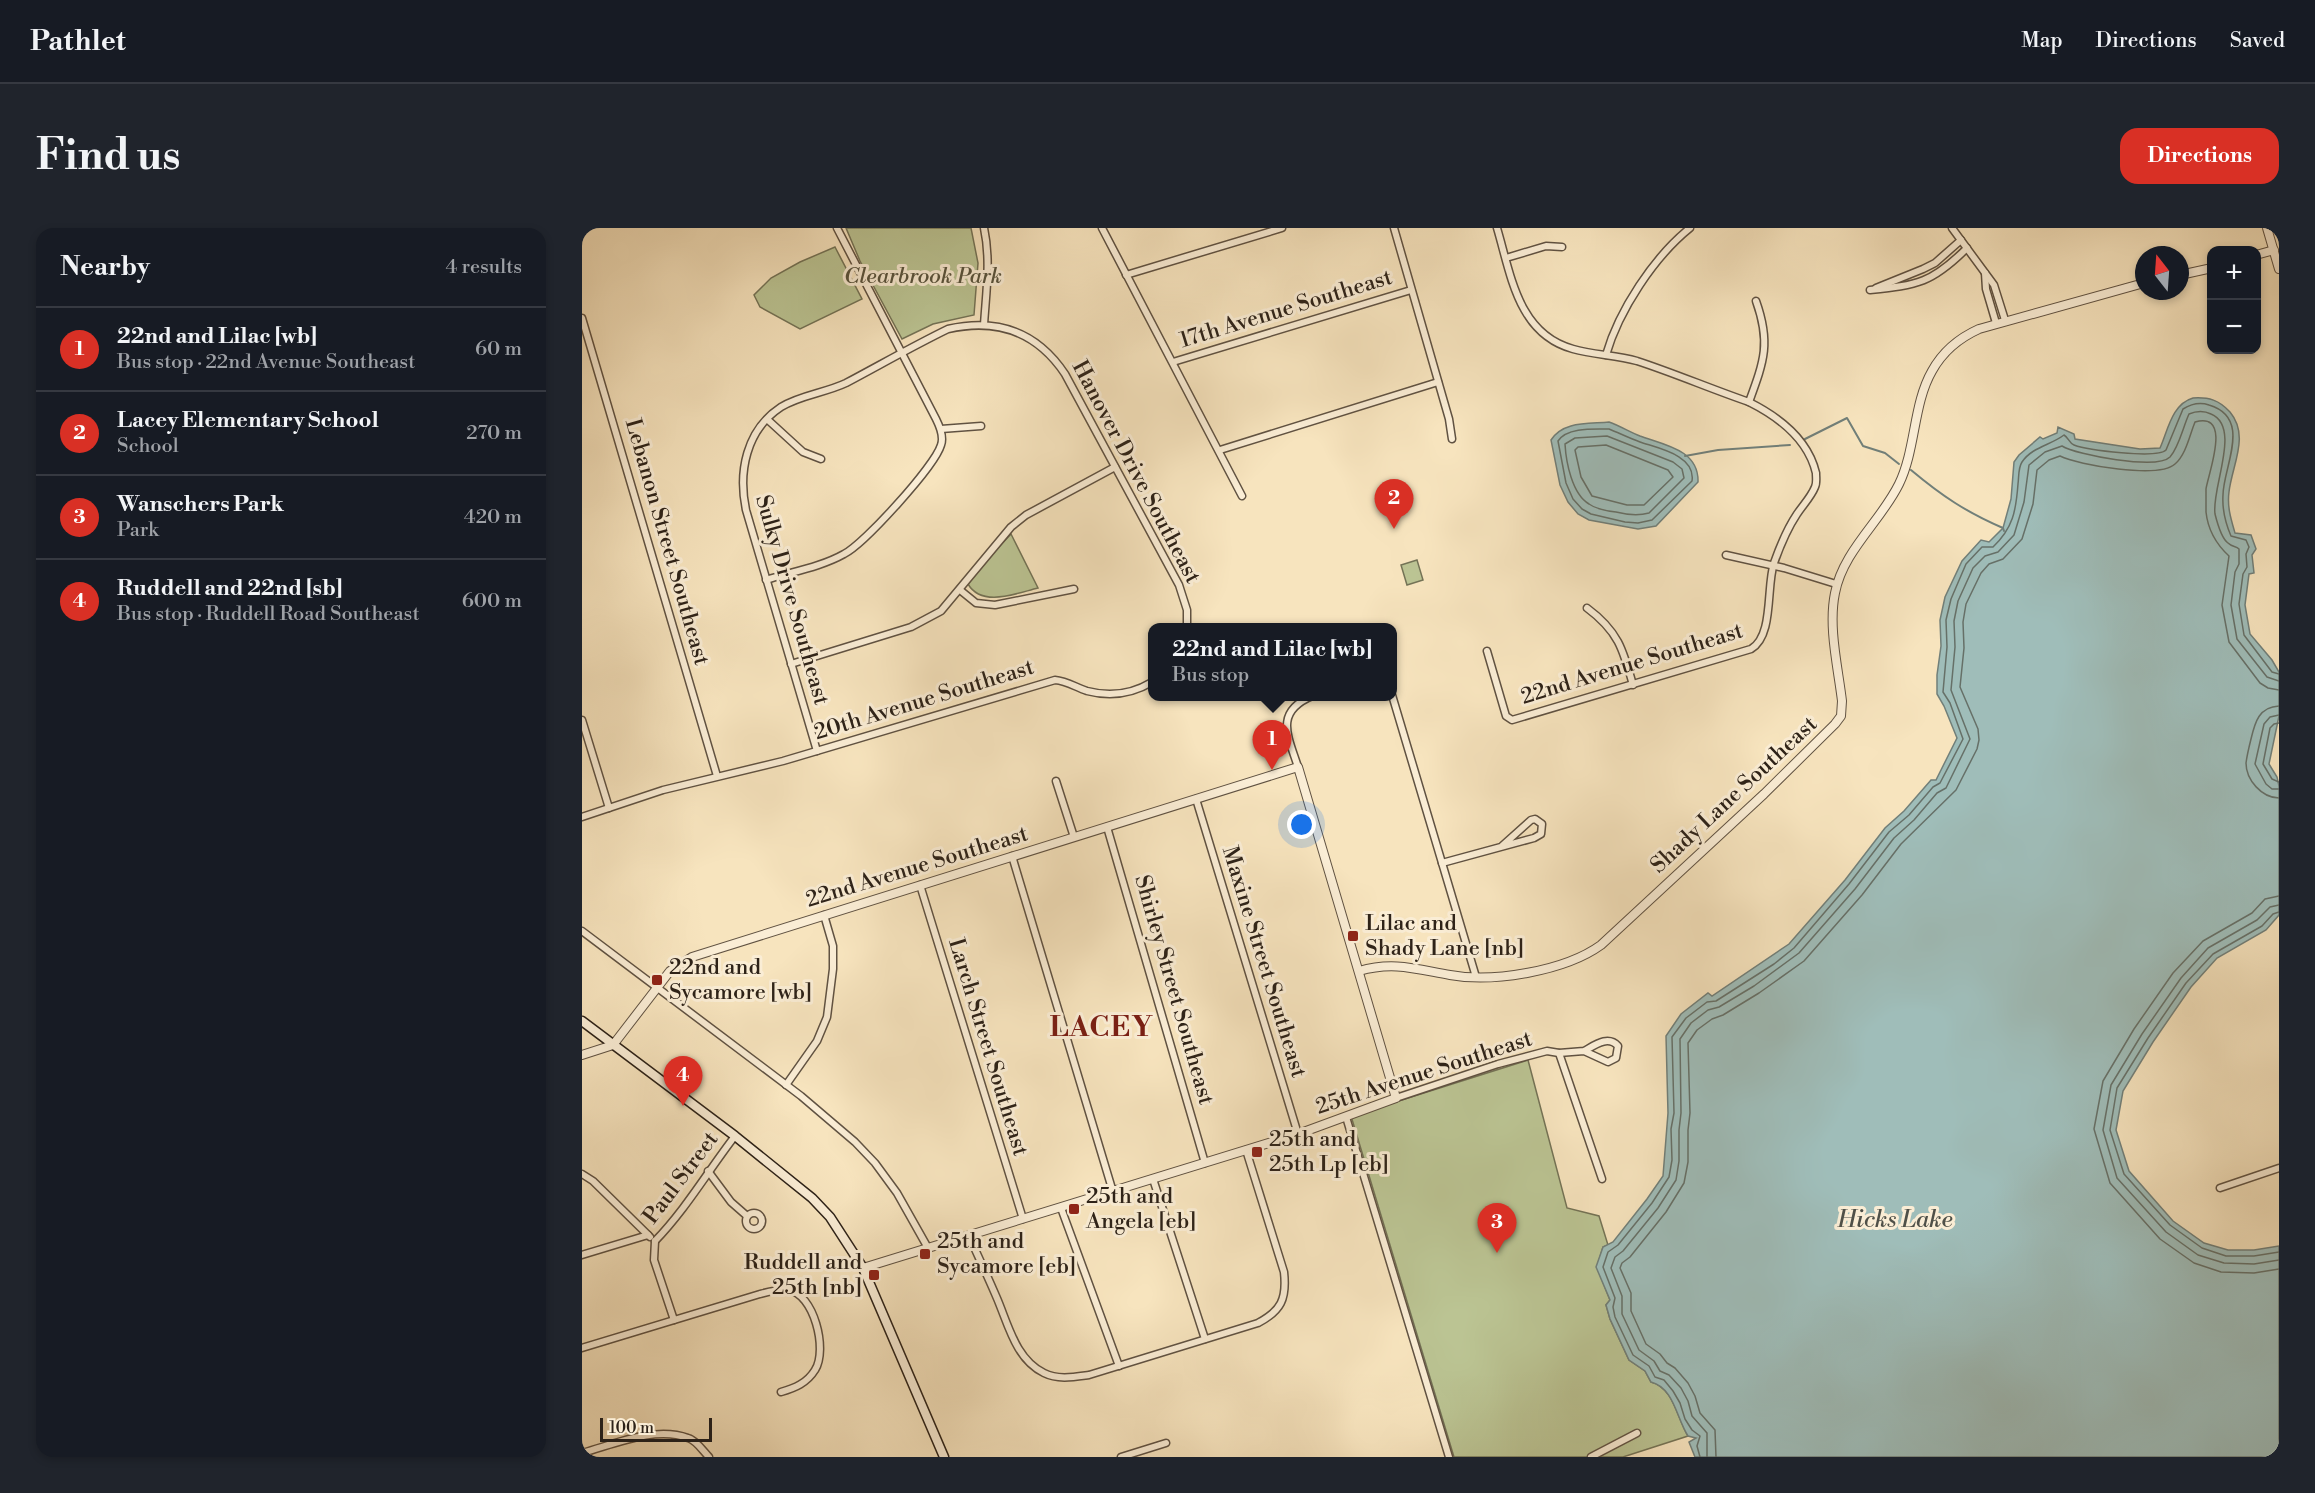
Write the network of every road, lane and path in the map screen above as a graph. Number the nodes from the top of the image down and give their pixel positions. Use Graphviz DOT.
graph roads {
  1 [pos="837,228"];
  2 [pos="984,228"];
  3 [pos="1102,228"];
  4 [pos="1282,228"];
  5 [pos="1394,228"];
  6 [pos="1497,228"];
  7 [pos="1690,228"];
  8 [pos="1952,228"];
  9 [pos="2267,228"];
  10 [pos="1961,240"];
  11 [pos="1562,247"];
  12 [pos="1967,248"];
  13 [pos="2274,250"];
  14 [pos="2261,254"];
  15 [pos="1506,258"];
  16 [pos="2207,269"];
  17 [pos="2279,269"];
  18 [pos="1985,272"];
  19 [pos="2189,273"];
  20 [pos="1126,275"];
  21 [pos="2135,285"];
  22 [pos="1411,290"];
  23 [pos="1756,301"];
  24 [pos="582,318"];
  25 [pos="2006,320"];
  26 [pos="1996,323"];
  27 [pos="984,325"];
  28 [pos="902,353"];
  29 [pos="1606,355"];
  30 [pos="1173,362"];
  31 [pos="1438,382"];
  32 [pos="1749,402"];
  33 [pos="789,404"];
  34 [pos="768,420"];
  35 [pos="981,426"];
  36 [pos="941,429"];
  37 [pos="1452,439"];
  38 [pos="1220,450"];
  39 [pos="821,459"];
  40 [pos="1115,467"];
  41 [pos="1242,496"];
  42 [pos="1726,555"];
  43 [pos="1773,565"];
  44 [pos="766,580"];
  45 [pos="1836,584"];
  46 [pos="1074,589"];
  47 [pos="960,590"];
  48 [pos="1587,608"];
  49 [pos="1187,623"];
  50 [pos="1487,651"];
  51 [pos="791,664"];
  52 [pos="1148,684"];
  53 [pos="1633,685"];
  54 [pos="1303,701"];
  55 [pos="1394,701"];
  56 [pos="582,720"];
  57 [pos="817,751"];
  58 [pos="1298,767"];
  59 [pos="717,776"];
  60 [pos="1056,781"];
  61 [pos="1196,799"];
  62 [pos="609,808"];
  63 [pos="582,817"];
  64 [pos="1107,827"];
  65 [pos="1074,837"];
  66 [pos="1502,846"];
  67 [pos="1012,856"];
  68 [pos="1442,863"];
  69 [pos="920,885"];
  70 [pos="824,915"];
  71 [pos="582,931"];
  72 [pos="1359,971"];
  73 [pos="1476,977"];
  74 [pos="657,988"];
  75 [pos="582,1021"];
  76 [pos="613,1045"];
  77 [pos="1584,1051"];
  78 [pos="1559,1053"];
  79 [pos="582,1055"];
  80 [pos="786,1085"];
  81 [pos="1396,1098"];
  82 [pos="1346,1117"];
  83 [pos="1298,1134"];
  84 [pos="735,1136"];
  85 [pos="1246,1150"];
  86 [pos="1205,1163"];
  87 [pos="2279,1168"];
  88 [pos="708,1171"];
  89 [pos="582,1174"];
  90 [pos="1153,1179"];
  91 [pos="1602,1179"];
  92 [pos="2220,1188"];
  93 [pos="1113,1192"];
  94 [pos="1061,1208"];
  95 [pos="747,1216"];
  96 [pos="1023,1219"];
  97 [pos="648,1235"];
  98 [pos="969,1236"];
  99 [pos="655,1241"];
  100 [pos="928,1248"];
  101 [pos="582,1255"];
  102 [pos="863,1268"];
  103 [pos="674,1320"];
  104 [pos="1205,1339"];
  105 [pos="582,1348"];
  106 [pos="1119,1366"];
  107 [pos="781,1392"];
  108 [pos="1637,1433"];
  109 [pos="1166,1443"];
  110 [pos="582,1453"];
  111 [pos="709,1457"];
  112 [pos="942,1457"];
  113 [pos="1121,1457"];
  114 [pos="1449,1457"];
  115 [pos="1591,1457"];
  1 -- 28 [label="street"];
  2 -- 27 [label="street"];
  3 -- 20 [label="street"];
  4 -- 20 [label="street"];
  5 -- 22 [label="street"];
  6 -- 15 [label="street"];
  7 -- 29 [label="street"];
  8 -- 10 [label="street"];
  9 -- 13 [label="street"];
  10 -- 12 [label="street"];
  10 -- 12 [label="street"];
  11 -- 15 [label="street"];
  12 -- 18 [label="street"];
  13 -- 14 [label="street"];
  13 -- 17 [label="street"];
  15 -- 29 [label="street"];
  16 -- 19 [label="street"];
  18 -- 25 [label="street"];
  18 -- 26 [label="street"];
  20 -- 30 [label="street"];
  21 -- 25 [label="street, Shady Lane Southeast"];
  22 -- 30 [label="street, 17th Avenue Southeast"];
  22 -- 31 [label="street"];
  23 -- 32 [label="street"];
  24 -- 59 [label="street, Lebanon Street Southeast"];
  25 -- 26 [label="street, Shady Lane Southeast"];
  26 -- 45 [label="street, Shady Lane Southeast"];
  27 -- 28 [label="street, Hanover Drive Southeast"];
  27 -- 40 [label="street, Hanover Drive Southeast"];
  28 -- 33 [label="street, Hanover Drive Southeast"];
  28 -- 36 [label="street"];
  29 -- 32 [label="street"];
  30 -- 38 [label="street"];
  31 -- 37 [label="street"];
  31 -- 38 [label="street"];
  32 -- 43 [label="street"];
  33 -- 34 [label="street, Sulky Drive Southeast"];
  34 -- 39 [label="street"];
  34 -- 44 [label="street, Sulky Drive Southeast"];
  35 -- 36 [label="street"];
  36 -- 44 [label="street"];
  38 -- 41 [label="street"];
  40 -- 47 [label="street"];
  40 -- 49 [label="street, Hanover Drive Southeast"];
  42 -- 43 [label="street"];
  43 -- 45 [label="street"];
  43 -- 53 [label="street, 22nd Avenue Southeast"];
  44 -- 51 [label="street, Sulky Drive Southeast"];
  45 -- 73 [label="street, Shady Lane Southeast"];
  46 -- 47 [label="street"];
  47 -- 51 [label="street"];
  48 -- 53 [label="street"];
  50 -- 53 [label="street, 22nd Avenue Southeast"];
  51 -- 57 [label="street, Sulky Drive Southeast"];
  52 -- 57 [label="street, 20th Avenue Southeast"];
  54 -- 58 [label="street"];
  55 -- 68 [label="street"];
  56 -- 62 [label="street"];
  57 -- 59 [label="street, 20th Avenue Southeast"];
  58 -- 61 [label="street, 22nd Avenue Southeast"];
  58 -- 72 [label="street"];
  59 -- 62 [label="street, 20th Avenue Southeast"];
  60 -- 65 [label="street"];
  61 -- 64 [label="street, 22nd Avenue Southeast"];
  61 -- 83 [label="street, Maxine Street Southeast"];
  62 -- 63 [label="street, 20th Avenue Southeast"];
  64 -- 65 [label="street, 22nd Avenue Southeast"];
  64 -- 86 [label="street, Shirley Street Southeast"];
  65 -- 67 [label="street, 22nd Avenue Southeast"];
  66 -- 66 [label="street"];
  66 -- 68 [label="street"];
  67 -- 69 [label="street, 22nd Avenue Southeast"];
  67 -- 93 [label="street"];
  68 -- 73 [label="street"];
  69 -- 70 [label="street, 22nd Avenue Southeast"];
  69 -- 96 [label="street, Larch Street Southeast"];
  70 -- 74 [label="street, 22nd Avenue Southeast"];
  70 -- 80 [label="street"];
  71 -- 74 [label="street"];
  72 -- 73 [label="street, Shady Lane Southeast"];
  72 -- 81 [label="street"];
  74 -- 76 [label="street, 22nd Avenue Southeast"];
  74 -- 80 [label="street"];
  75 -- 76 [label="main road"];
  76 -- 79 [label="street"];
  76 -- 84 [label="main road"];
  77 -- 77 [label="street, 25th Avenue Southeast"];
  77 -- 78 [label="street, 25th Avenue Southeast"];
  78 -- 81 [label="street, 25th Avenue Southeast"];
  78 -- 91 [label="street"];
  80 -- 100 [label="street"];
  81 -- 82 [label="street, 25th Avenue Southeast"];
  82 -- 83 [label="street, 25th Avenue Southeast"];
  82 -- 114 [label="street"];
  83 -- 85 [label="street, 25th Avenue Southeast"];
  84 -- 88 [label="street, Paul Street"];
  84 -- 102 [label="main road"];
  85 -- 86 [label="street, 25th Avenue Southeast"];
  85 -- 104 [label="street"];
  86 -- 90 [label="street, 25th Avenue Southeast"];
  87 -- 92 [label="street"];
  88 -- 95 [label="street"];
  88 -- 99 [label="street, Paul Street"];
  89 -- 97 [label="street"];
  90 -- 93 [label="street, 25th Avenue Southeast"];
  90 -- 104 [label="street"];
  93 -- 94 [label="street, 25th Avenue Southeast"];
  94 -- 96 [label="street, 25th Avenue Southeast"];
  94 -- 106 [label="street"];
  96 -- 98 [label="street, 25th Avenue Southeast"];
  97 -- 99 [label="street"];
  97 -- 101 [label="street"];
  98 -- 100 [label="street, 25th Avenue Southeast"];
  98 -- 106 [label="street"];
  99 -- 103 [label="street"];
  100 -- 102 [label="street, 25th Avenue Southeast"];
  102 -- 112 [label="main road"];
  103 -- 105 [label="street"];
  103 -- 107 [label="street"];
  104 -- 106 [label="street"];
  108 -- 115 [label="street"];
  109 -- 113 [label="street"];
  110 -- 111 [label="street"];
}
